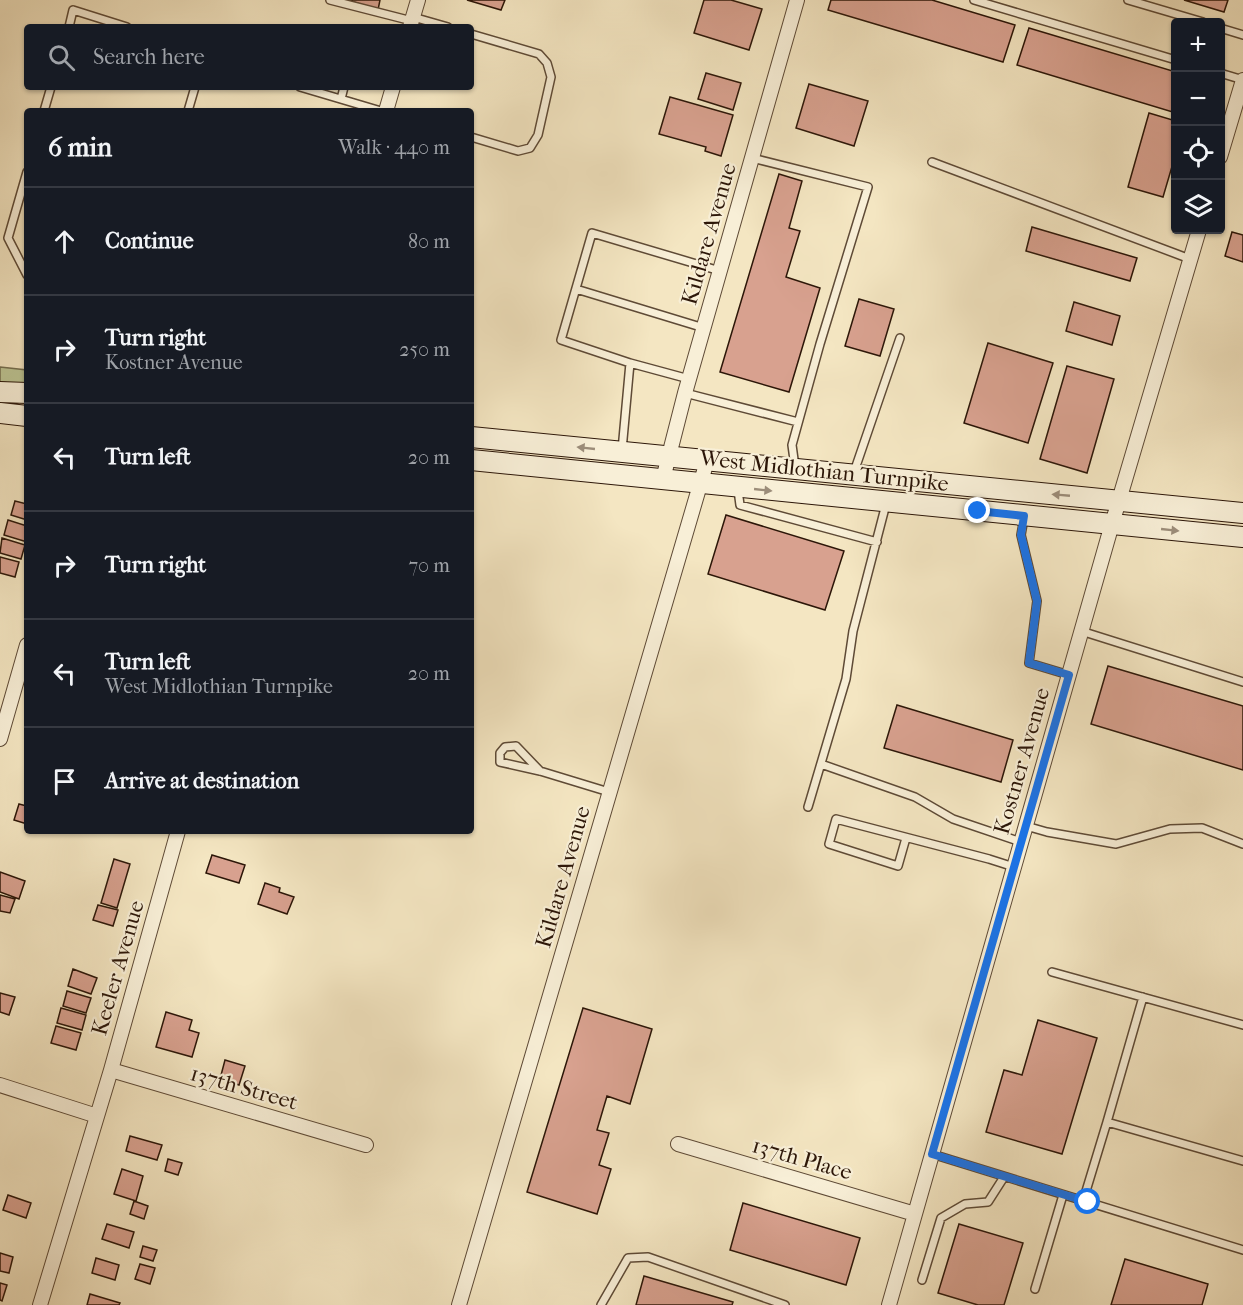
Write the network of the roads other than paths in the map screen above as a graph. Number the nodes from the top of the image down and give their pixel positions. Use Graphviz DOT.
graph roads {
  1 [pos="330,0"];
  2 [pos="418,0"];
  3 [pos="798,0"];
  4 [pos="974,0"];
  5 [pos="1128,0"];
  6 [pos="1189,18"];
  7 [pos="412,22"];
  8 [pos="70,24"];
  9 [pos="117,24"];
  10 [pos="1225,29"];
  11 [pos="474,35"];
  12 [pos="1243,35"];
  13 [pos="1171,59"];
  14 [pos="1225,74"];
  15 [pos="1243,80"];
  16 [pos="50,90"];
  17 [pos="194,90"];
  18 [pos="310,90"];
  19 [pos="343,90"];
  20 [pos="392,90"];
  21 [pos="341,99"];
  22 [pos="45,108"];
  23 [pos="189,108"];
  24 [pos="371,108"];
  25 [pos="387,108"];
  26 [pos="474,138"];
  27 [pos="1225,143"];
  28 [pos="752,158"];
  29 [pos="932,162"];
  30 [pos="24,191"];
  31 [pos="1198,234"];
  32 [pos="1190,259"];
  33 [pos="24,269"];
  34 [pos="720,271"];
  35 [pos="576,289"];
  36 [pos="704,328"];
  37 [pos="900,338"];
  38 [pos="630,363"];
  39 [pos="687,386"];
  40 [pos="0,392"];
  41 [pos="24,393"];
  42 [pos="0,413"];
  43 [pos="24,416"];
  44 [pos="798,422"];
  45 [pos="474,436"];
  46 [pos="622,452"];
  47 [pos="669,456"];
  48 [pos="474,460"];
  49 [pos="707,461"];
  50 [pos="795,469"];
  51 [pos="854,475"];
  52 [pos="663,479"];
  53 [pos="700,483"];
  54 [pos="737,487"];
  55 [pos="1119,500"];
  56 [pos="887,502"];
  57 [pos="1243,513"];
  58 [pos="1024,516"];
  59 [pos="1112,524"];
  60 [pos="1243,537"];
  61 [pos="876,542"];
  62 [pos="1081,631"];
  63 [pos="24,655"];
  64 [pos="1069,675"];
  65 [pos="1243,682"];
  66 [pos="0,685"];
  67 [pos="14,689"];
  68 [pos="0,739"];
  69 [pos="821,764"];
  70 [pos="540,771"];
  71 [pos="609,792"];
  72 [pos="808,807"];
  73 [pos="1026,826"];
  74 [pos="177,834"];
  75 [pos="906,838"];
  76 [pos="1021,842"];
  77 [pos="1243,844"];
  78 [pos="1014,867"];
  79 [pos="1052,972"];
  80 [pos="1143,997"];
  81 [pos="1243,1025"];
  82 [pos="111,1070"];
  83 [pos="0,1085"];
  84 [pos="97,1116"];
  85 [pos="1107,1122"];
  86 [pos="678,1144"];
  87 [pos="366,1145"];
  88 [pos="932,1154"];
  89 [pos="1243,1161"];
  90 [pos="1004,1177"];
  91 [pos="1064,1195"];
  92 [pos="1083,1201"];
  93 [pos="915,1214"];
  94 [pos="1243,1250"];
  95 [pos="922,1281"];
  96 [pos="1035,1288"];
  97 [pos="40,1305"];
  98 [pos="459,1305"];
  99 [pos="602,1305"];
  100 [pos="785,1305"];
  101 [pos="889,1305"];
  1 -- 7 [label="lane"];
  2 -- 7 [label="street"];
  3 -- 28 [label="street, Kildare Avenue"];
  4 -- 13 [label="lane"];
  5 -- 6 [label="lane"];
  8 -- 9 [label="lane"];
  10 -- 12 [label="lane"];
  11 -- 26 [label="lane"];
  14 -- 15 [label="lane"];
  15 -- 27 [label="street"];
  16 -- 22 [label="lane"];
  17 -- 23 [label="lane"];
  18 -- 21 [label="lane"];
  19 -- 21 [label="lane"];
  20 -- 25 [label="street"];
  21 -- 24 [label="lane"];
  28 -- 34 [label="street, Kildare Avenue"];
  28 -- 44 [label="lane"];
  29 -- 32 [label="lane"];
  30 -- 33 [label="lane"];
  31 -- 32 [label="street, Kostner Avenue"];
  32 -- 55 [label="street, Kostner Avenue"];
  34 -- 35 [label="lane"];
  34 -- 36 [label="street, Kildare Avenue"];
  35 -- 36 [label="lane"];
  35 -- 38 [label="lane"];
  36 -- 39 [label="street, Kildare Avenue"];
  37 -- 51 [label="lane"];
  38 -- 39 [label="lane"];
  38 -- 46 [label="lane"];
  39 -- 44 [label="lane"];
  39 -- 47 [label="street, Kildare Avenue"];
  40 -- 41 [label="main road"];
  42 -- 43 [label="main road"];
  44 -- 50 [label="lane"];
  46 -- 45 [label="main road, West Midlothian Turnpike, one-way"];
  46 -- 47 [label="main road, West Midlothian Turnpike"];
  47 -- 49 [label="main road, West Midlothian Turnpike"];
  47 -- 52 [label="street, Kildare Avenue"];
  48 -- 52 [label="main road, West Midlothian Turnpike"];
  49 -- 50 [label="main road, West Midlothian Turnpike"];
  49 -- 53 [label="street, Kildare Avenue"];
  50 -- 51 [label="main road, West Midlothian Turnpike"];
  55 -- 51 [label="main road, West Midlothian Turnpike, one-way"];
  52 -- 53 [label="main road, West Midlothian Turnpike"];
  53 -- 54 [label="main road, West Midlothian Turnpike"];
  53 -- 71 [label="street, Kildare Avenue"];
  54 -- 56 [label="main road, West Midlothian Turnpike, one-way"];
  54 -- 61 [label="lane"];
  55 -- 57 [label="main road, West Midlothian Turnpike"];
  55 -- 59 [label="street, Kostner Avenue"];
  56 -- 58 [label="main road, West Midlothian Turnpike"];
  56 -- 61 [label="lane"];
  58 -- 59 [label="main road, West Midlothian Turnpike"];
  58 -- 64 [label="lane"];
  59 -- 60 [label="main road, West Midlothian Turnpike, one-way"];
  59 -- 62 [label="street, Kostner Avenue"];
  61 -- 69 [label="lane"];
  62 -- 64 [label="street, Kostner Avenue"];
  62 -- 65 [label="lane"];
  63 -- 67 [label="street"];
  64 -- 73 [label="street, Kostner Avenue"];
  66 -- 67 [label="street"];
  67 -- 68 [label="street"];
  69 -- 72 [label="lane"];
  69 -- 76 [label="lane"];
  70 -- 70 [label="lane"];
  70 -- 71 [label="lane"];
  71 -- 98 [label="street, Kildare Avenue"];
  73 -- 76 [label="street, Kostner Avenue"];
  73 -- 77 [label="lane"];
  74 -- 82 [label="street, Keeler Avenue"];
  75 -- 75 [label="lane"];
  75 -- 78 [label="lane"];
  76 -- 78 [label="street, Kostner Avenue"];
  78 -- 88 [label="street, Kostner Avenue"];
  79 -- 80 [label="lane"];
  80 -- 81 [label="lane"];
  80 -- 85 [label="lane"];
  82 -- 84 [label="street, Keeler Avenue"];
  82 -- 87 [label="street, 137th Street"];
  83 -- 84 [label="street"];
  84 -- 97 [label="street, Keeler Avenue"];
  85 -- 89 [label="lane"];
  85 -- 92 [label="lane"];
  86 -- 93 [label="street, 137th Place"];
  88 -- 90 [label="lane"];
  88 -- 93 [label="street, Kostner Avenue"];
  90 -- 91 [label="lane"];
  90 -- 95 [label="lane"];
  91 -- 92 [label="lane"];
  91 -- 96 [label="lane"];
  92 -- 94 [label="lane"];
  93 -- 101 [label="street, Kostner Avenue"];
  99 -- 100 [label="lane"];
}
